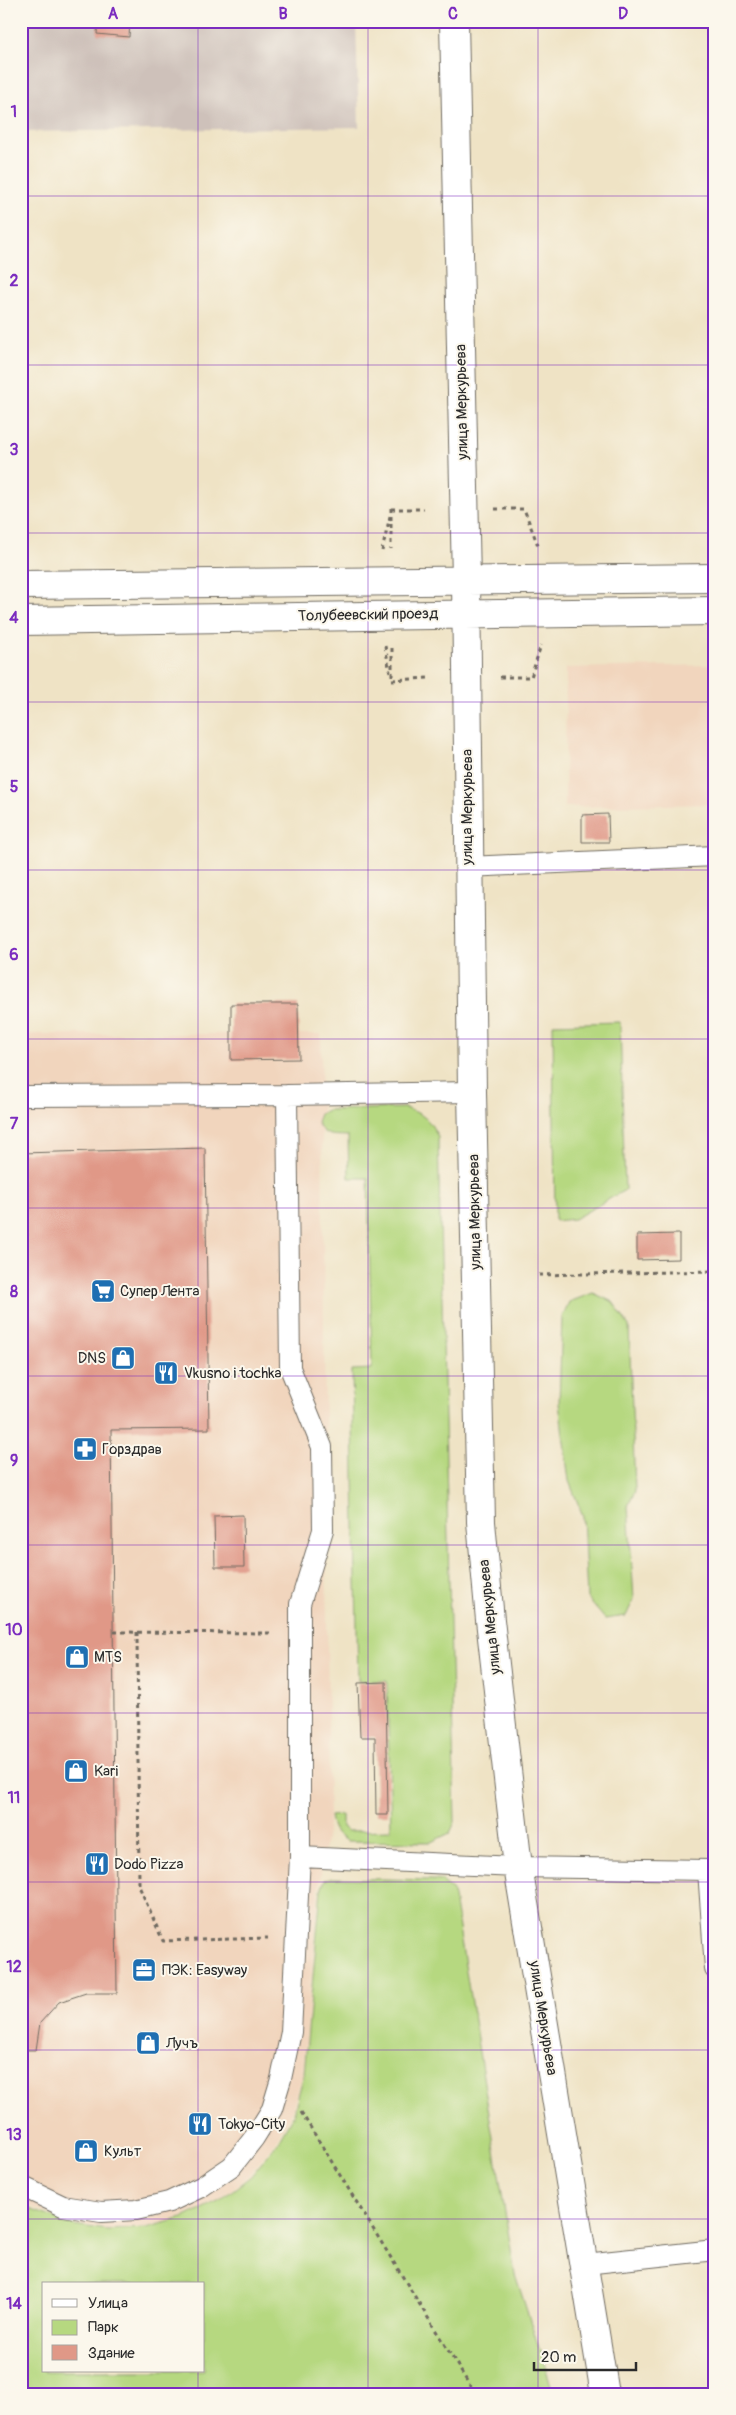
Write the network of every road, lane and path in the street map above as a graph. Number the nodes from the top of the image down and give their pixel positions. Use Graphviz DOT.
graph roads {
  1 [pos="454,21"];
  2 [pos="424,509"];
  3 [pos="494,509"];
  4 [pos="540,550"];
  5 [pos="381,558"];
  6 [pos="715,578"];
  7 [pos="466,580"];
  8 [pos="21,585"];
  9 [pos="715,610"];
  10 [pos="466,614"];
  11 [pos="21,621"];
  12 [pos="543,640"];
  13 [pos="384,641"];
  14 [pos="500,677"];
  15 [pos="429,678"];
  16 [pos="715,856"];
  17 [pos="468,867"];
  18 [pos="472,1092"];
  19 [pos="287,1095"];
  20 [pos="21,1096"];
  21 [pos="715,1271"];
  22 [pos="539,1275"];
  23 [pos="114,1632"];
  24 [pos="137,1632"];
  25 [pos="300,1633"];
  26 [pos="300,1857"];
  27 [pos="518,1867"];
  28 [pos="296,1937"];
  29 [pos="715,1969"];
  30 [pos="281,2079"];
  31 [pos="21,2186"];
  32 [pos="715,2250"];
  33 [pos="584,2264"];
  34 [pos="475,2394"];
  35 [pos="605,2394"];
  1 -- 7 [label="street, улица Меркурьева"];
  2 -- 5 [label="path"];
  3 -- 4 [label="path"];
  6 -- 7 [label="street"];
  7 -- 8 [label="street"];
  7 -- 10 [label="street, улица Меркурьева"];
  9 -- 10 [label="street, Толубеевский проезд"];
  10 -- 11 [label="street, Толубеевский проезд"];
  10 -- 17 [label="street, улица Меркурьева"];
  12 -- 14 [label="path"];
  13 -- 15 [label="path"];
  16 -- 17 [label="lane"];
  17 -- 18 [label="street, улица Меркурьева"];
  18 -- 19 [label="lane"];
  18 -- 27 [label="street, улица Меркурьева"];
  19 -- 20 [label="lane"];
  19 -- 25 [label="lane"];
  21 -- 22 [label="path"];
  23 -- 24 [label="path"];
  24 -- 25 [label="path"];
  24 -- 28 [label="path"];
  25 -- 26 [label="lane"];
  26 -- 27 [label="lane"];
  26 -- 28 [label="lane"];
  27 -- 29 [label="lane"];
  27 -- 33 [label="street, улица Меркурьева"];
  28 -- 30 [label="lane"];
  30 -- 31 [label="lane"];
  30 -- 34 [label="path"];
  32 -- 33 [label="lane"];
  33 -- 35 [label="street, улица Меркурьева"];
}
